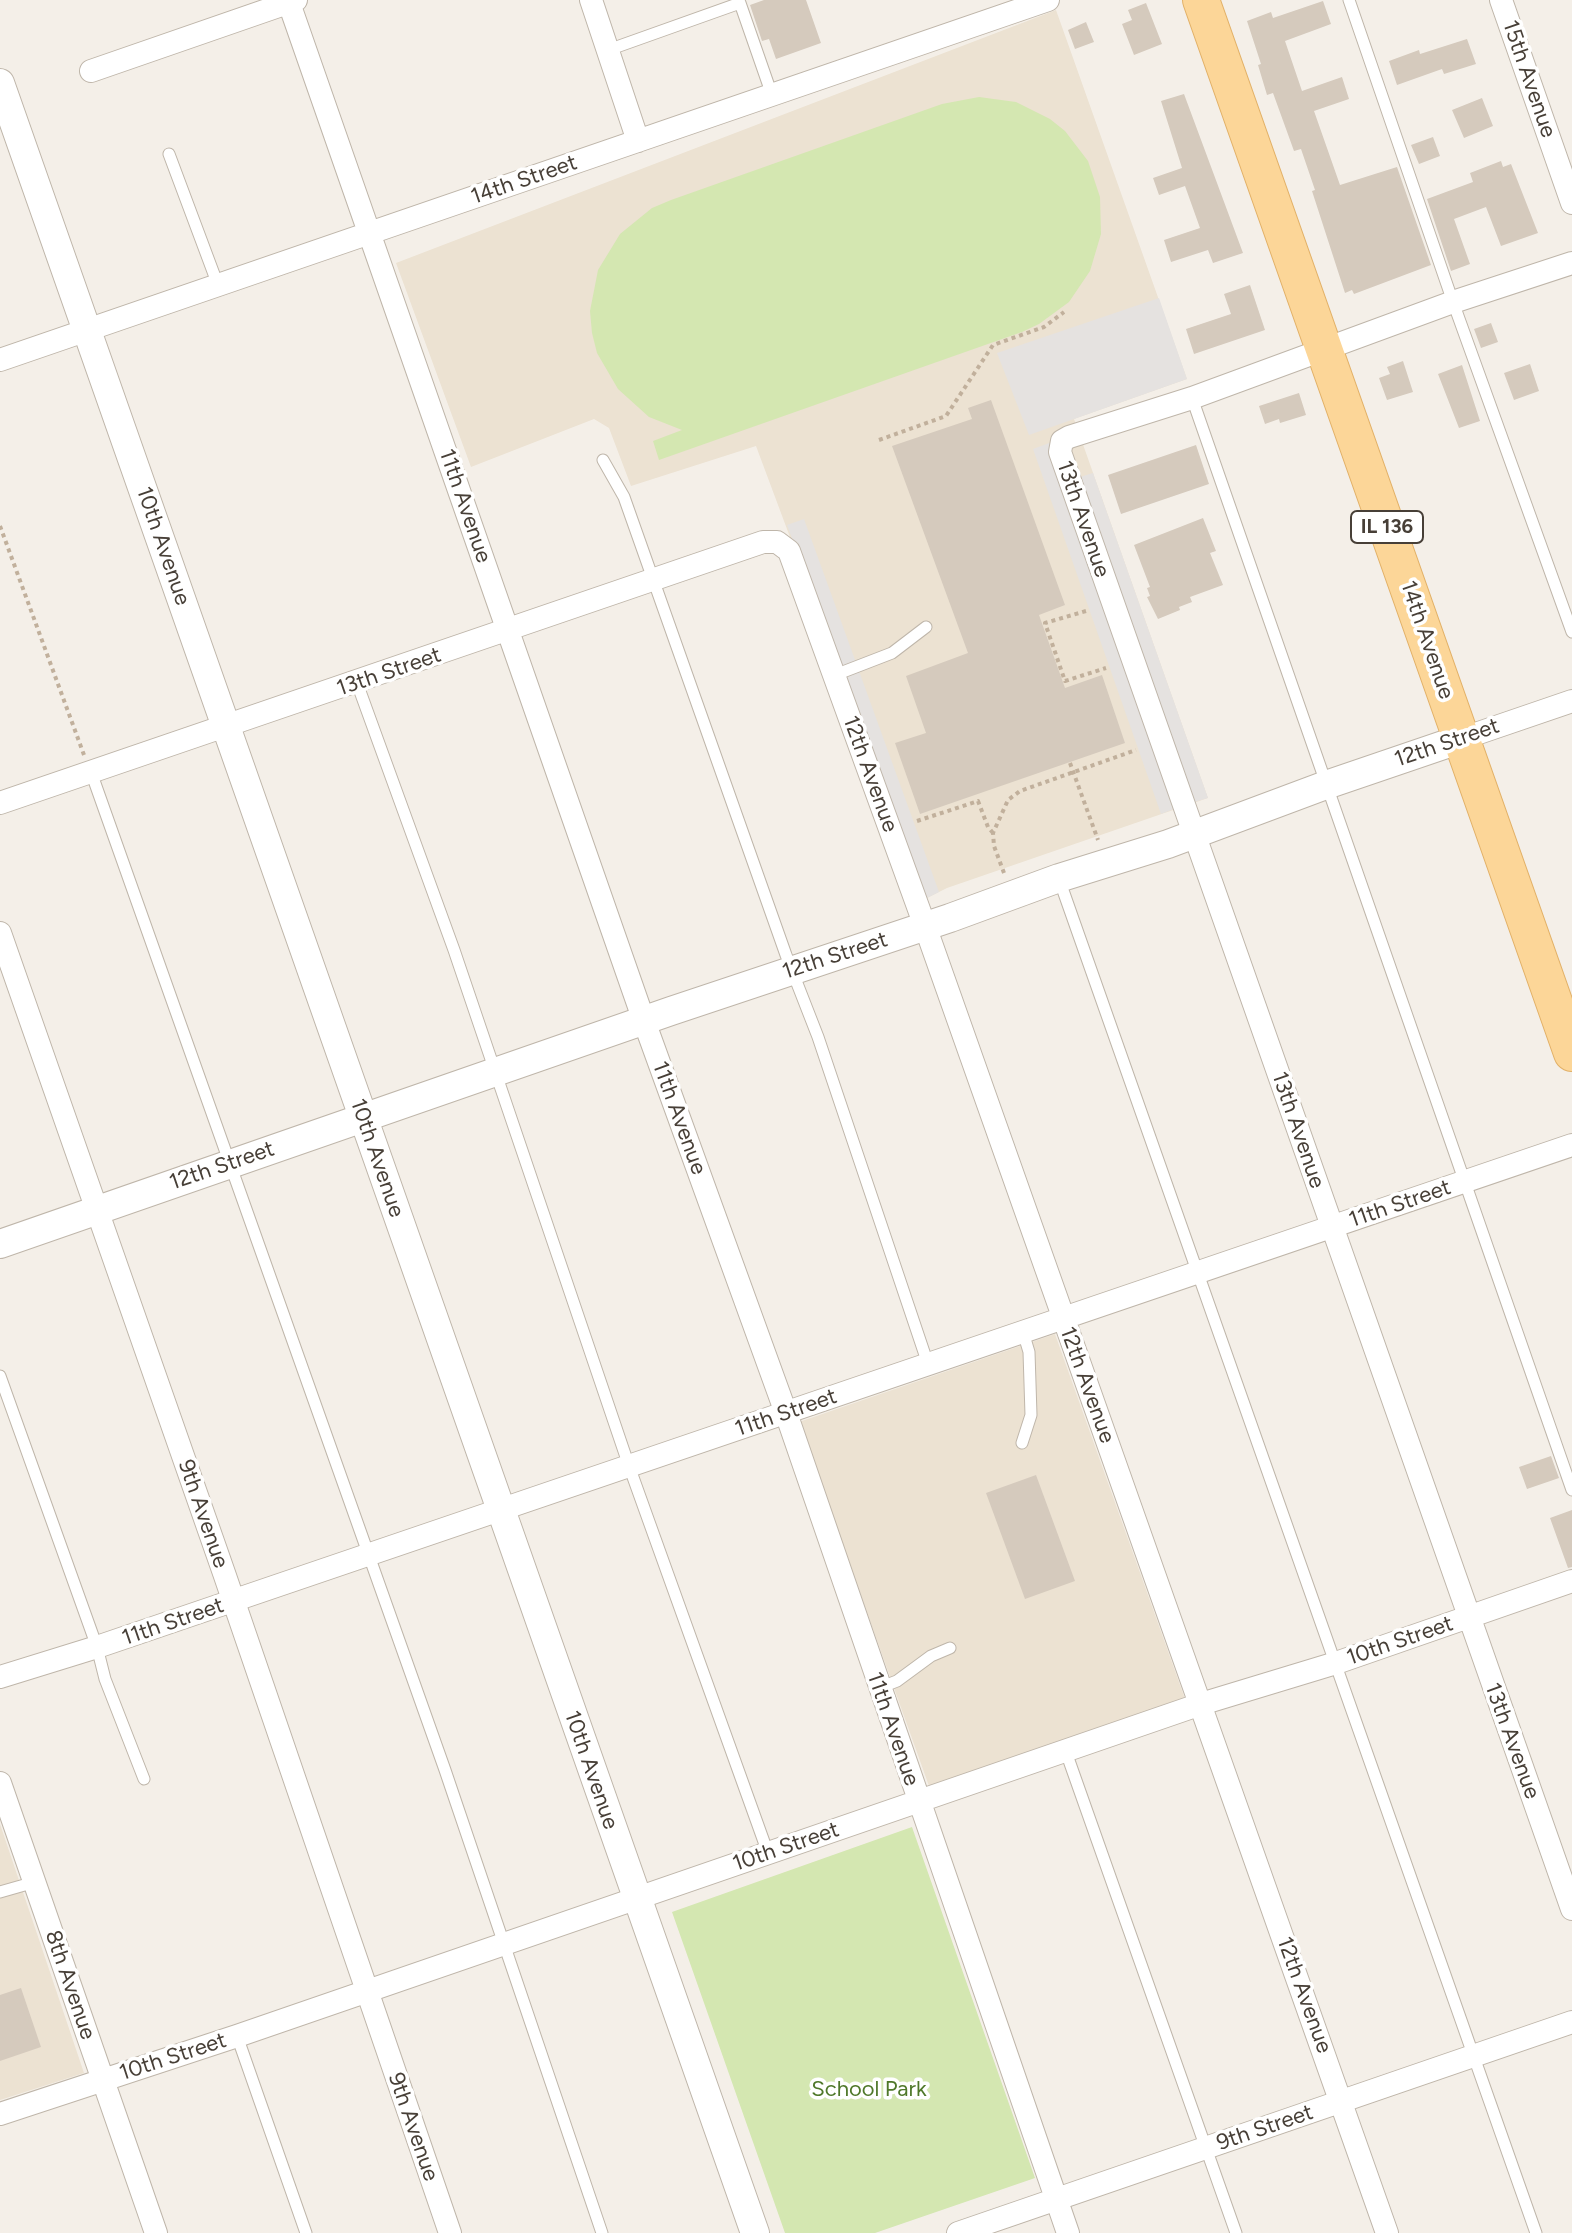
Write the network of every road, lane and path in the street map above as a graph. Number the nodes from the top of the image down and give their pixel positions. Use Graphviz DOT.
graph roads {
  1 [pos="591,0"];
  2 [pos="1048,0"];
  3 [pos="1201,0"];
  4 [pos="1349,0"];
  5 [pos="1501,0"];
  6 [pos="292,1"];
  7 [pos="608,50"];
  8 [pos="91,71"];
  9 [pos="0,83"];
  10 [pos="772,95"];
  11 [pos="638,141"];
  12 [pos="169,154"];
  13 [pos="1572,203"];
  14 [pos="369,233"];
  15 [pos="1572,263"];
  16 [pos="218,285"];
  17 [pos="1453,302"];
  18 [pos="1064,312"];
  19 [pos="87,330"];
  20 [pos="1324,351"];
  21 [pos="0,360"];
  22 [pos="1192,398"];
  23 [pos="879,440"];
  24 [pos="603,460"];
  25 [pos="0,526"];
  26 [pos="777,542"];
  27 [pos="652,581"];
  28 [pos="1086,611"];
  29 [pos="926,627"];
  30 [pos="508,630"];
  31 [pos="1572,632"];
  32 [pos="1106,668"];
  33 [pos="835,675"];
  34 [pos="357,683"];
  35 [pos="1572,701"];
  36 [pos="226,726"];
  37 [pos="1461,739"];
  38 [pos="1136,750"];
  39 [pos="1070,763"];
  40 [pos="91,772"];
  41 [pos="1073,773"];
  42 [pos="1326,785"];
  43 [pos="0,803"];
  44 [pos="917,821"];
  45 [pos="993,833"];
  46 [pos="1194,833"];
  47 [pos="1098,840"];
  48 [pos="1004,873"];
  49 [pos="1059,878"];
  50 [pos="925,926"];
  51 [pos="0,933"];
  52 [pos="791,970"];
  53 [pos="644,1021"];
  54 [pos="1572,1053"];
  55 [pos="496,1072"];
  56 [pos="363,1118"];
  57 [pos="1572,1145"];
  58 [pos="230,1164"];
  59 [pos="1466,1181"];
  60 [pos="97,1210"];
  61 [pos="1332,1227"];
  62 [pos="0,1244"];
  63 [pos="1197,1273"];
  64 [pos="1064,1318"];
  65 [pos="1023,1332"];
  66 [pos="928,1364"];
  67 [pos="0,1376"];
  68 [pos="786,1413"];
  69 [pos="1022,1443"];
  70 [pos="629,1466"];
  71 [pos="1572,1490"];
  72 [pos="501,1510"];
  73 [pos="367,1556"];
  74 [pos="1572,1581"];
  75 [pos="234,1601"];
  76 [pos="1468,1617"];
  77 [pos="97,1647"];
  78 [pos="950,1648"];
  79 [pos="1336,1663"];
  80 [pos="0,1677"];
  81 [pos="879,1688"];
  82 [pos="1201,1704"];
  83 [pos="1066,1752"];
  84 [pos="144,1779"];
  85 [pos="0,1783"];
  86 [pos="918,1802"];
  87 [pos="768,1853"];
  88 [pos="35,1882"];
  89 [pos="0,1892"];
  90 [pos="636,1898"];
  91 [pos="1572,1909"];
  92 [pos="503,1945"];
  93 [pos="366,1992"];
  94 [pos="1572,2022"];
  95 [pos="237,2036"];
  96 [pos="1472,2056"];
  97 [pos="102,2080"];
  98 [pos="1342,2101"];
  99 [pos="0,2114"];
  100 [pos="1207,2148"];
  101 [pos="1057,2201"];
  102 [pos="156,2233"];
  103 [pos="306,2233"];
  104 [pos="450,2233"];
  105 [pos="602,2233"];
  106 [pos="755,2233"];
  107 [pos="958,2233"];
  108 [pos="1068,2233"];
  109 [pos="1236,2233"];
  110 [pos="1387,2233"];
  111 [pos="1536,2233"];
  1 -- 7 [label="street"];
  2 -- 10 [label="street, 14th Street"];
  3 -- 20 [label="main road, 14th Avenue / IL 136"];
  4 -- 17 [label="lane"];
  5 -- 13 [label="street, 15th Avenue"];
  6 -- 8 [label="street"];
  6 -- 14 [label="street, 11th Avenue"];
  7 -- 10 [label="lane"];
  7 -- 11 [label="street"];
  9 -- 19 [label="street, 10th Avenue"];
  10 -- 11 [label="street, 14th Street"];
  11 -- 14 [label="street, 14th Street"];
  12 -- 16 [label="lane"];
  14 -- 16 [label="street, 14th Street"];
  14 -- 30 [label="street, 11th Avenue"];
  15 -- 17 [label="street"];
  16 -- 19 [label="street, 14th Street"];
  17 -- 20 [label="street"];
  17 -- 31 [label="lane"];
  18 -- 23 [label="path"];
  19 -- 21 [label="street, 14th Street"];
  19 -- 36 [label="street, 10th Avenue"];
  20 -- 22 [label="street"];
  20 -- 37 [label="main road, 14th Avenue / IL 136"];
  22 -- 42 [label="lane"];
  22 -- 46 [label="street, 13th Avenue"];
  24 -- 27 [label="lane"];
  25 -- 40 [label="path"];
  26 -- 27 [label="street, 13th Street"];
  26 -- 33 [label="street, 12th Avenue"];
  27 -- 30 [label="street, 13th Street"];
  27 -- 52 [label="lane"];
  28 -- 32 [label="path"];
  29 -- 33 [label="lane"];
  30 -- 34 [label="street, 13th Street"];
  30 -- 53 [label="street, 11th Avenue"];
  33 -- 50 [label="street, 12th Avenue"];
  34 -- 36 [label="street, 13th Street"];
  34 -- 55 [label="lane"];
  35 -- 37 [label="street, 12th Street"];
  36 -- 40 [label="street, 13th Street"];
  36 -- 56 [label="street, 10th Avenue"];
  37 -- 42 [label="street, 12th Street"];
  37 -- 54 [label="main road, 14th Avenue / IL 136"];
  38 -- 41 [label="path"];
  39 -- 41 [label="path"];
  40 -- 43 [label="street, 13th Street"];
  40 -- 58 [label="lane"];
  41 -- 45 [label="path"];
  41 -- 47 [label="path"];
  42 -- 46 [label="street, 12th Street"];
  42 -- 59 [label="lane"];
  44 -- 45 [label="path"];
  45 -- 48 [label="path"];
  46 -- 49 [label="street, 12th Street"];
  46 -- 61 [label="street, 13th Avenue"];
  49 -- 50 [label="street, 12th Street"];
  49 -- 63 [label="lane"];
  50 -- 52 [label="street, 12th Street"];
  50 -- 64 [label="street, 12th Avenue"];
  51 -- 60 [label="street, 9th Avenue"];
  52 -- 53 [label="street, 12th Street"];
  52 -- 66 [label="lane"];
  53 -- 55 [label="street, 12th Street"];
  53 -- 68 [label="street, 11th Avenue"];
  55 -- 56 [label="street, 12th Street"];
  55 -- 70 [label="lane"];
  56 -- 58 [label="street, 12th Street"];
  56 -- 72 [label="street, 10th Avenue"];
  57 -- 59 [label="street, 11th Street"];
  58 -- 60 [label="street, 12th Street"];
  58 -- 73 [label="lane"];
  59 -- 61 [label="street, 11th Street"];
  59 -- 71 [label="lane"];
  60 -- 62 [label="street, 12th Street"];
  60 -- 75 [label="street, 9th Avenue"];
  61 -- 63 [label="street, 11th Street"];
  61 -- 76 [label="street, 13th Avenue"];
  63 -- 64 [label="street, 11th Street"];
  63 -- 79 [label="lane"];
  64 -- 65 [label="street, 11th Street"];
  64 -- 82 [label="street, 12th Avenue"];
  65 -- 66 [label="street, 11th Street"];
  65 -- 69 [label="lane"];
  66 -- 68 [label="street, 11th Street"];
  67 -- 77 [label="lane"];
  68 -- 70 [label="street, 11th Street"];
  68 -- 81 [label="street, 11th Avenue"];
  70 -- 72 [label="street, 11th Street"];
  70 -- 87 [label="lane"];
  72 -- 73 [label="street, 11th Street"];
  72 -- 90 [label="street, 10th Avenue"];
  73 -- 75 [label="street, 11th Street"];
  73 -- 92 [label="lane"];
  74 -- 76 [label="street, 10th Street"];
  75 -- 77 [label="street, 11th Street"];
  75 -- 93 [label="street, 9th Avenue"];
  76 -- 79 [label="street, 10th Street"];
  76 -- 91 [label="street, 13th Avenue"];
  77 -- 80 [label="street, 11th Street"];
  77 -- 84 [label="lane"];
  78 -- 81 [label="lane"];
  79 -- 82 [label="street, 10th Street"];
  79 -- 96 [label="lane"];
  81 -- 86 [label="street, 11th Avenue"];
  82 -- 83 [label="street, 10th Street"];
  82 -- 98 [label="street, 12th Avenue"];
  83 -- 86 [label="street, 10th Street"];
  83 -- 100 [label="lane"];
  85 -- 88 [label="street, 8th Avenue"];
  86 -- 87 [label="street, 10th Street"];
  86 -- 101 [label="street, 11th Avenue"];
  87 -- 90 [label="street, 10th Street"];
  88 -- 89 [label="lane"];
  88 -- 97 [label="street, 8th Avenue"];
  90 -- 92 [label="street, 10th Street"];
  90 -- 106 [label="street, 10th Avenue"];
  92 -- 93 [label="street, 10th Street"];
  92 -- 105 [label="lane"];
  93 -- 95 [label="street, 10th Street"];
  93 -- 104 [label="street, 9th Avenue"];
  94 -- 96 [label="street, 9th Street"];
  95 -- 97 [label="street, 10th Street"];
  95 -- 103 [label="lane"];
  96 -- 98 [label="street, 9th Street"];
  96 -- 111 [label="lane"];
  97 -- 99 [label="street, 10th Street"];
  97 -- 102 [label="street, 8th Avenue"];
  98 -- 100 [label="street, 9th Street"];
  98 -- 110 [label="street, 12th Avenue"];
  100 -- 101 [label="street, 9th Street"];
  100 -- 109 [label="lane"];
  101 -- 107 [label="street, 9th Street"];
  101 -- 108 [label="street, 11th Avenue"];
}
